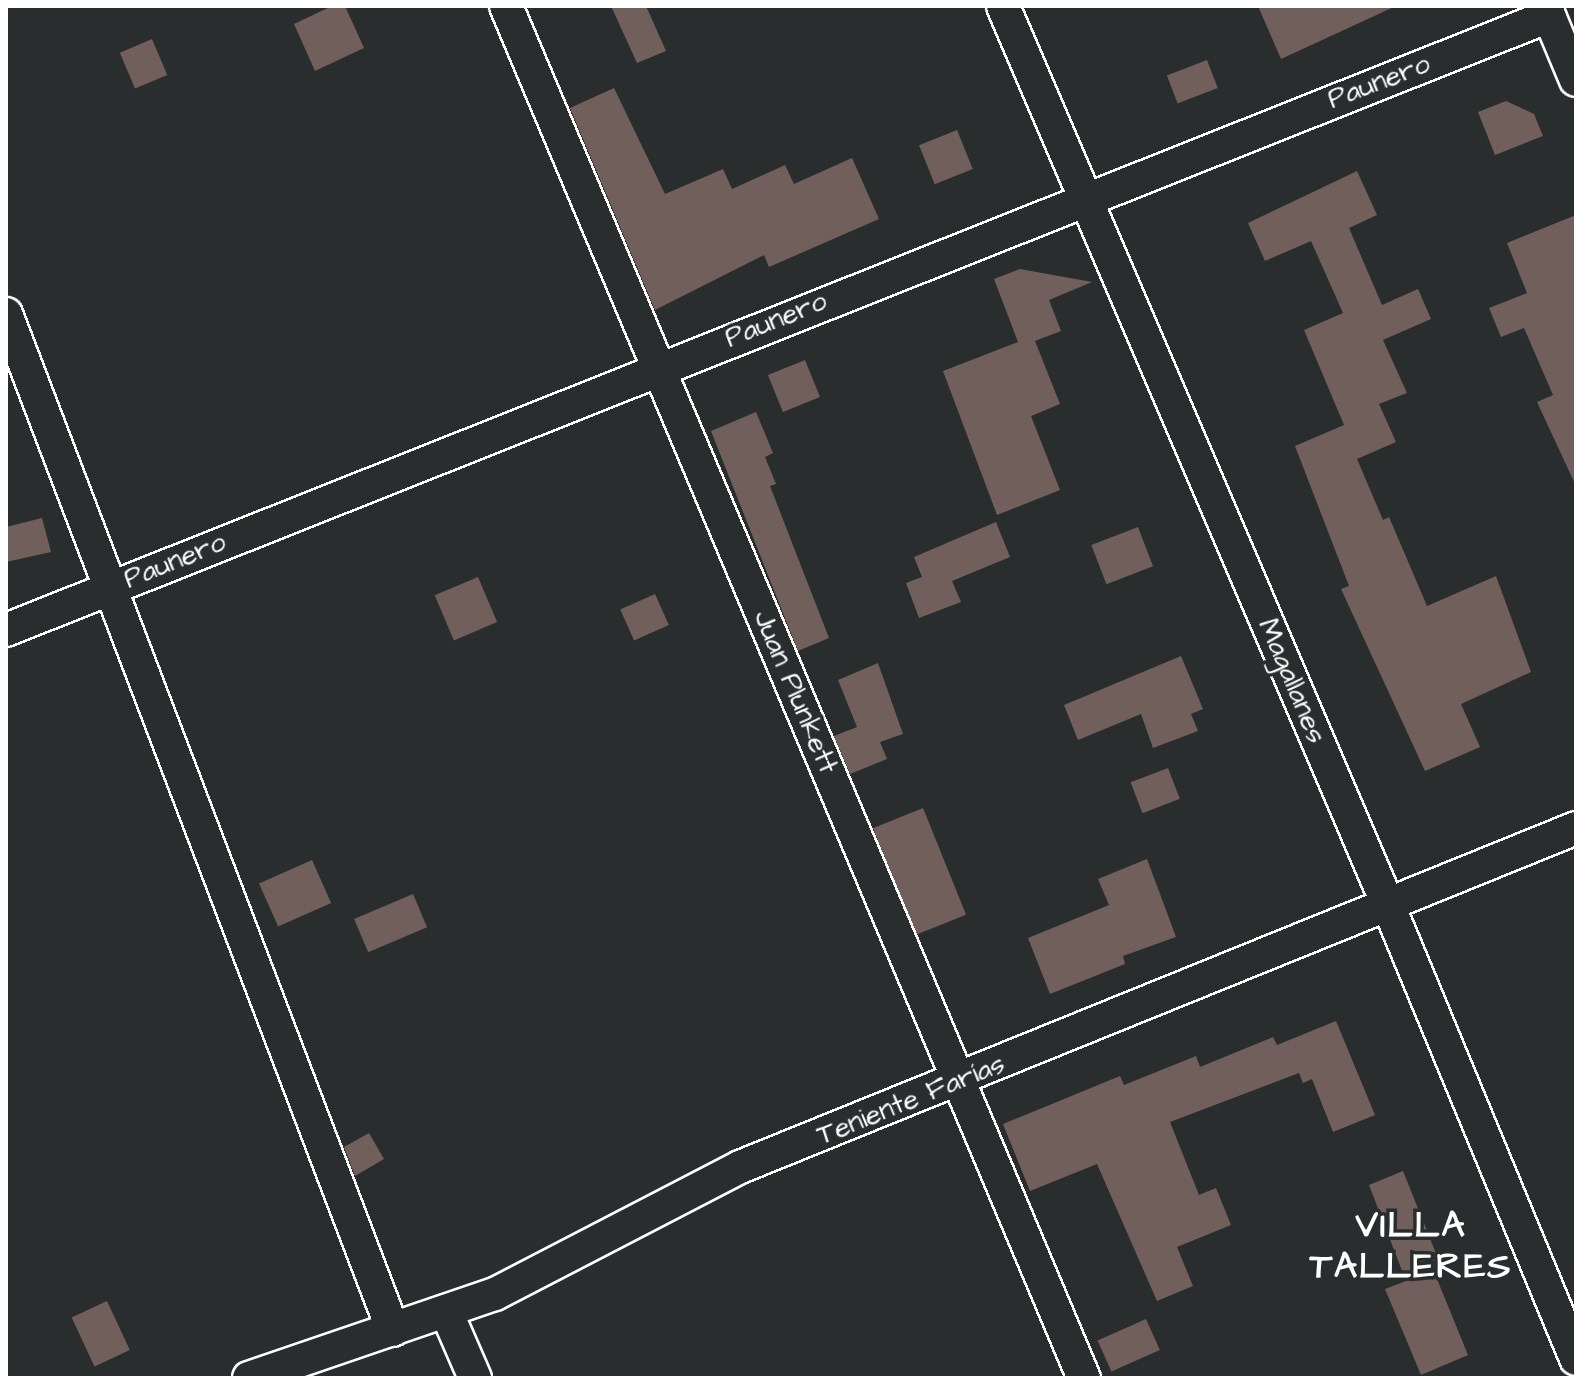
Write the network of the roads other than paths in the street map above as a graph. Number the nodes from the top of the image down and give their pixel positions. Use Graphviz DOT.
graph roads {
  1 [pos="506,6"];
  2 [pos="1003,6"];
  3 [pos="1547,11"];
  4 [pos="1576,80"];
  5 [pos="1083,198"];
  6 [pos="6,314"];
  7 [pos="658,367"];
  8 [pos="110,588"];
  9 [pos="6,630"];
  10 [pos="1576,828"];
  11 [pos="1389,907"];
  12 [pos="959,1081"];
  13 [pos="446,1311"];
  14 [pos="393,1330"];
  15 [pos="1576,1359"];
  16 [pos="249,1378"];
  17 [pos="475,1378"];
  18 [pos="1084,1378"];
  1 -- 7 [label="street, Juan Plunkett"];
  2 -- 5 [label="street, Magallanes"];
  3 -- 4 [label="street"];
  3 -- 5 [label="street, Paunero"];
  5 -- 7 [label="street, Paunero"];
  5 -- 11 [label="street, Magallanes"];
  6 -- 8 [label="street"];
  7 -- 8 [label="street, Paunero"];
  7 -- 12 [label="street, Juan Plunkett"];
  8 -- 9 [label="street, Paunero"];
  8 -- 14 [label="street"];
  10 -- 11 [label="street, Teniente Farías"];
  11 -- 12 [label="street, Teniente Farías"];
  11 -- 15 [label="street, Magallanes"];
  12 -- 13 [label="street, Teniente Farías"];
  12 -- 18 [label="street, Juan Plunkett"];
  13 -- 14 [label="street, Teniente Farías"];
  13 -- 17 [label="street"];
  14 -- 16 [label="street, Teniente Farías"];
}
